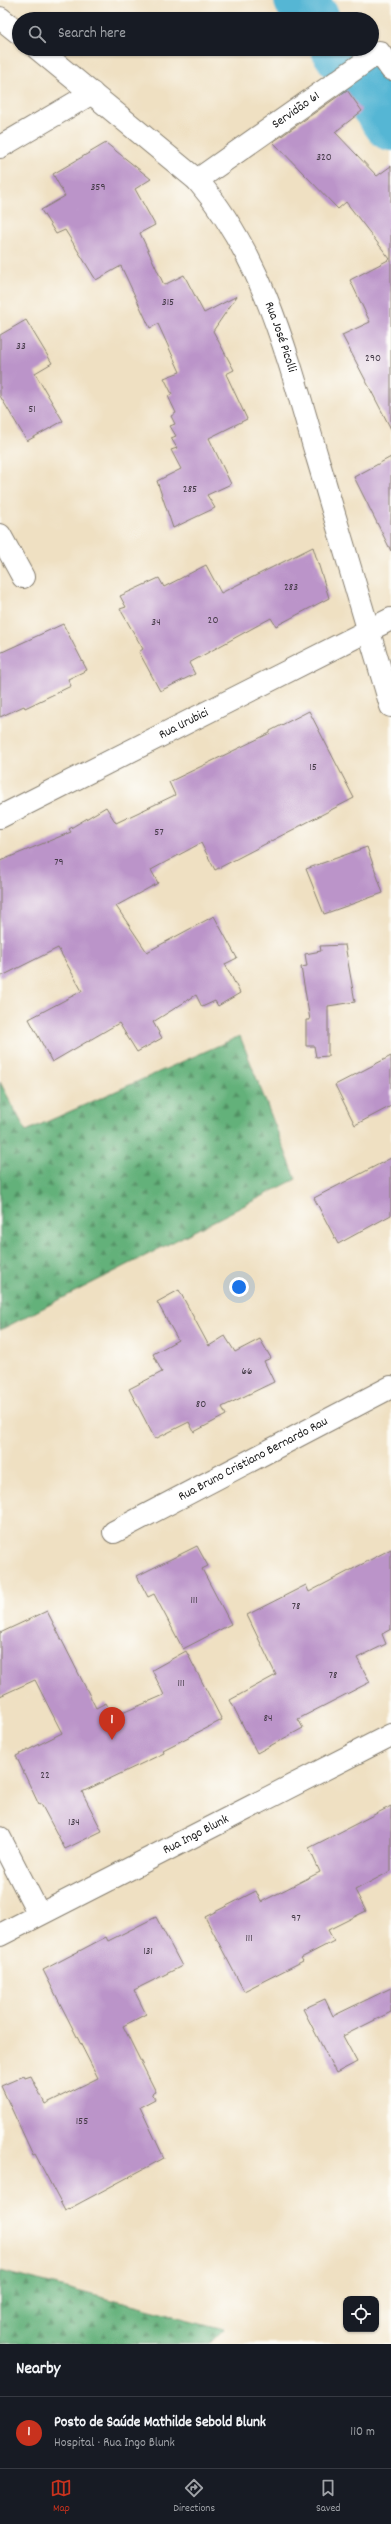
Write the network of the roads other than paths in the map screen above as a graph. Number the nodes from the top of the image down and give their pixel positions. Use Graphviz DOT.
graph roads {
  1 [pos="0,18"];
  2 [pos="12,27"];
  3 [pos="379,52"];
  4 [pos="47,56"];
  5 [pos="373,56"];
  6 [pos="391,69"];
  7 [pos="92,93"];
  8 [pos="0,147"];
  9 [pos="197,180"];
  10 [pos="0,534"];
  11 [pos="23,577"];
  12 [pos="391,619"];
  13 [pos="369,631"];
  14 [pos="391,706"];
  15 [pos="0,817"];
  16 [pos="391,1387"];
  17 [pos="114,1532"];
  18 [pos="391,1735"];
  19 [pos="0,1838"];
  20 [pos="39,1914"];
  21 [pos="0,1935"];
  1 -- 2 [label="street"];
  3 -- 6 [label="street, Servidão 61"];
  4 -- 7 [label="street, Rua José Picolli"];
  5 -- 9 [label="street, Servidão 61"];
  7 -- 8 [label="street"];
  7 -- 9 [label="street, Rua José Picolli"];
  9 -- 13 [label="street, Rua José Picolli"];
  10 -- 11 [label="street"];
  12 -- 13 [label="street, Rua Urubici"];
  13 -- 14 [label="street, Rua José Picolli"];
  13 -- 15 [label="street, Rua Urubici"];
  16 -- 17 [label="street, Rua Bruno Cristiano Bernardo Rau"];
  18 -- 20 [label="street, Rua Ingo Blunk"];
  19 -- 20 [label="street"];
  20 -- 21 [label="street, Rua Ingo Blunk"];
}
